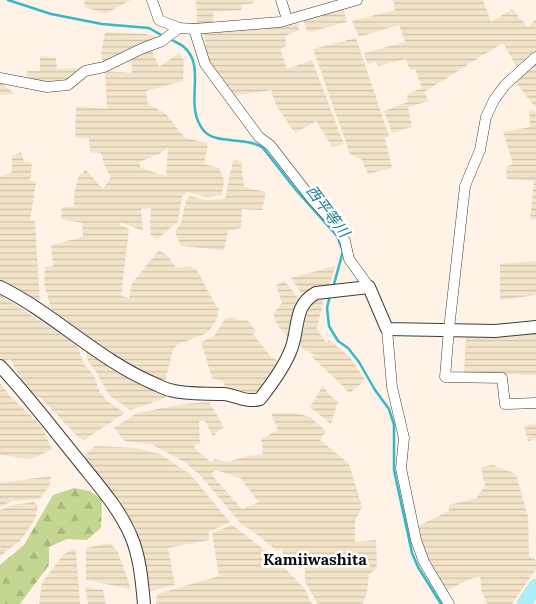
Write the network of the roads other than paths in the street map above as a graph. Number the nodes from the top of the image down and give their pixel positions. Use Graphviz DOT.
graph roads {
  1 [pos="152,0"];
  2 [pos="281,0"];
  3 [pos="358,0"];
  4 [pos="288,19"];
  5 [pos="194,29"];
  6 [pos="176,31"];
  7 [pos="536,57"];
  8 [pos="0,78"];
  9 [pos="0,287"];
  10 [pos="369,287"];
  11 [pos="536,327"];
  12 [pos="449,329"];
  13 [pos="387,330"];
  14 [pos="0,366"];
  15 [pos="536,403"];
  16 [pos="144,604"];
  17 [pos="449,604"];
  1 -- 6 [label="street"];
  2 -- 4 [label="street"];
  3 -- 4 [label="street"];
  4 -- 5 [label="street"];
  5 -- 6 [label="street"];
  5 -- 10 [label="street"];
  6 -- 8 [label="street"];
  7 -- 12 [label="street"];
  9 -- 10 [label="street"];
  10 -- 13 [label="street"];
  11 -- 12 [label="street"];
  12 -- 13 [label="street"];
  12 -- 15 [label="street"];
  13 -- 17 [label="street"];
  14 -- 16 [label="street"];
}
